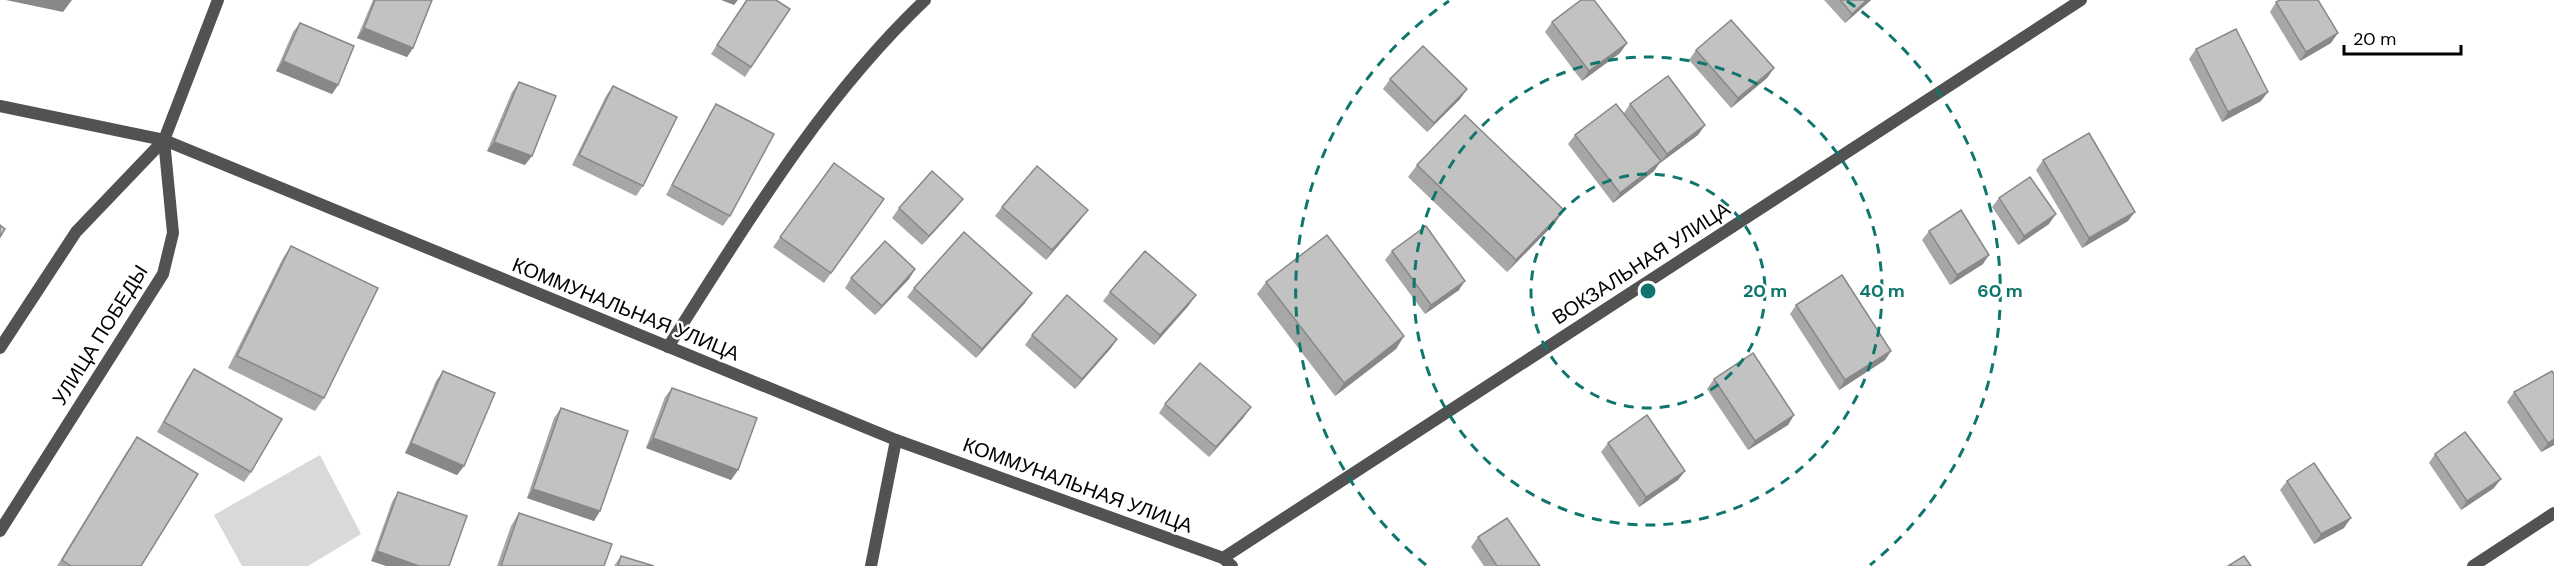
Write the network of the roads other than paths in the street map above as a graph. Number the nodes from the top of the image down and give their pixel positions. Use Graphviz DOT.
graph roads {
  1 [pos="218,0"];
  2 [pos="925,0"];
  3 [pos="2081,0"];
  4 [pos="0,106"];
  5 [pos="164,140"];
  6 [pos="668,347"];
  7 [pos="0,348"];
  8 [pos="896,440"];
  9 [pos="2554,513"];
  10 [pos="0,531"];
  11 [pos="1228,562"];
  12 [pos="871,566"];
  13 [pos="2473,566"];
  1 -- 5 [label="street, УЛИЦА ПОБЕДЫ"];
  2 -- 6 [label="street"];
  3 -- 11 [label="street, ВОКЗАЛЬНАЯ УЛИЦА"];
  4 -- 5 [label="street, КОММУНАЛЬНАЯ УЛИЦА"];
  5 -- 6 [label="street, КОММУНАЛЬНАЯ УЛИЦА"];
  5 -- 7 [label="street, УЛИЦА ПОБЕДЫ"];
  5 -- 10 [label="street, УЛИЦА ПОБЕДЫ"];
  6 -- 8 [label="street, КОММУНАЛЬНАЯ УЛИЦА"];
  8 -- 11 [label="street, КОММУНАЛЬНАЯ УЛИЦА"];
  8 -- 12 [label="street"];
  9 -- 13 [label="street"];
}
